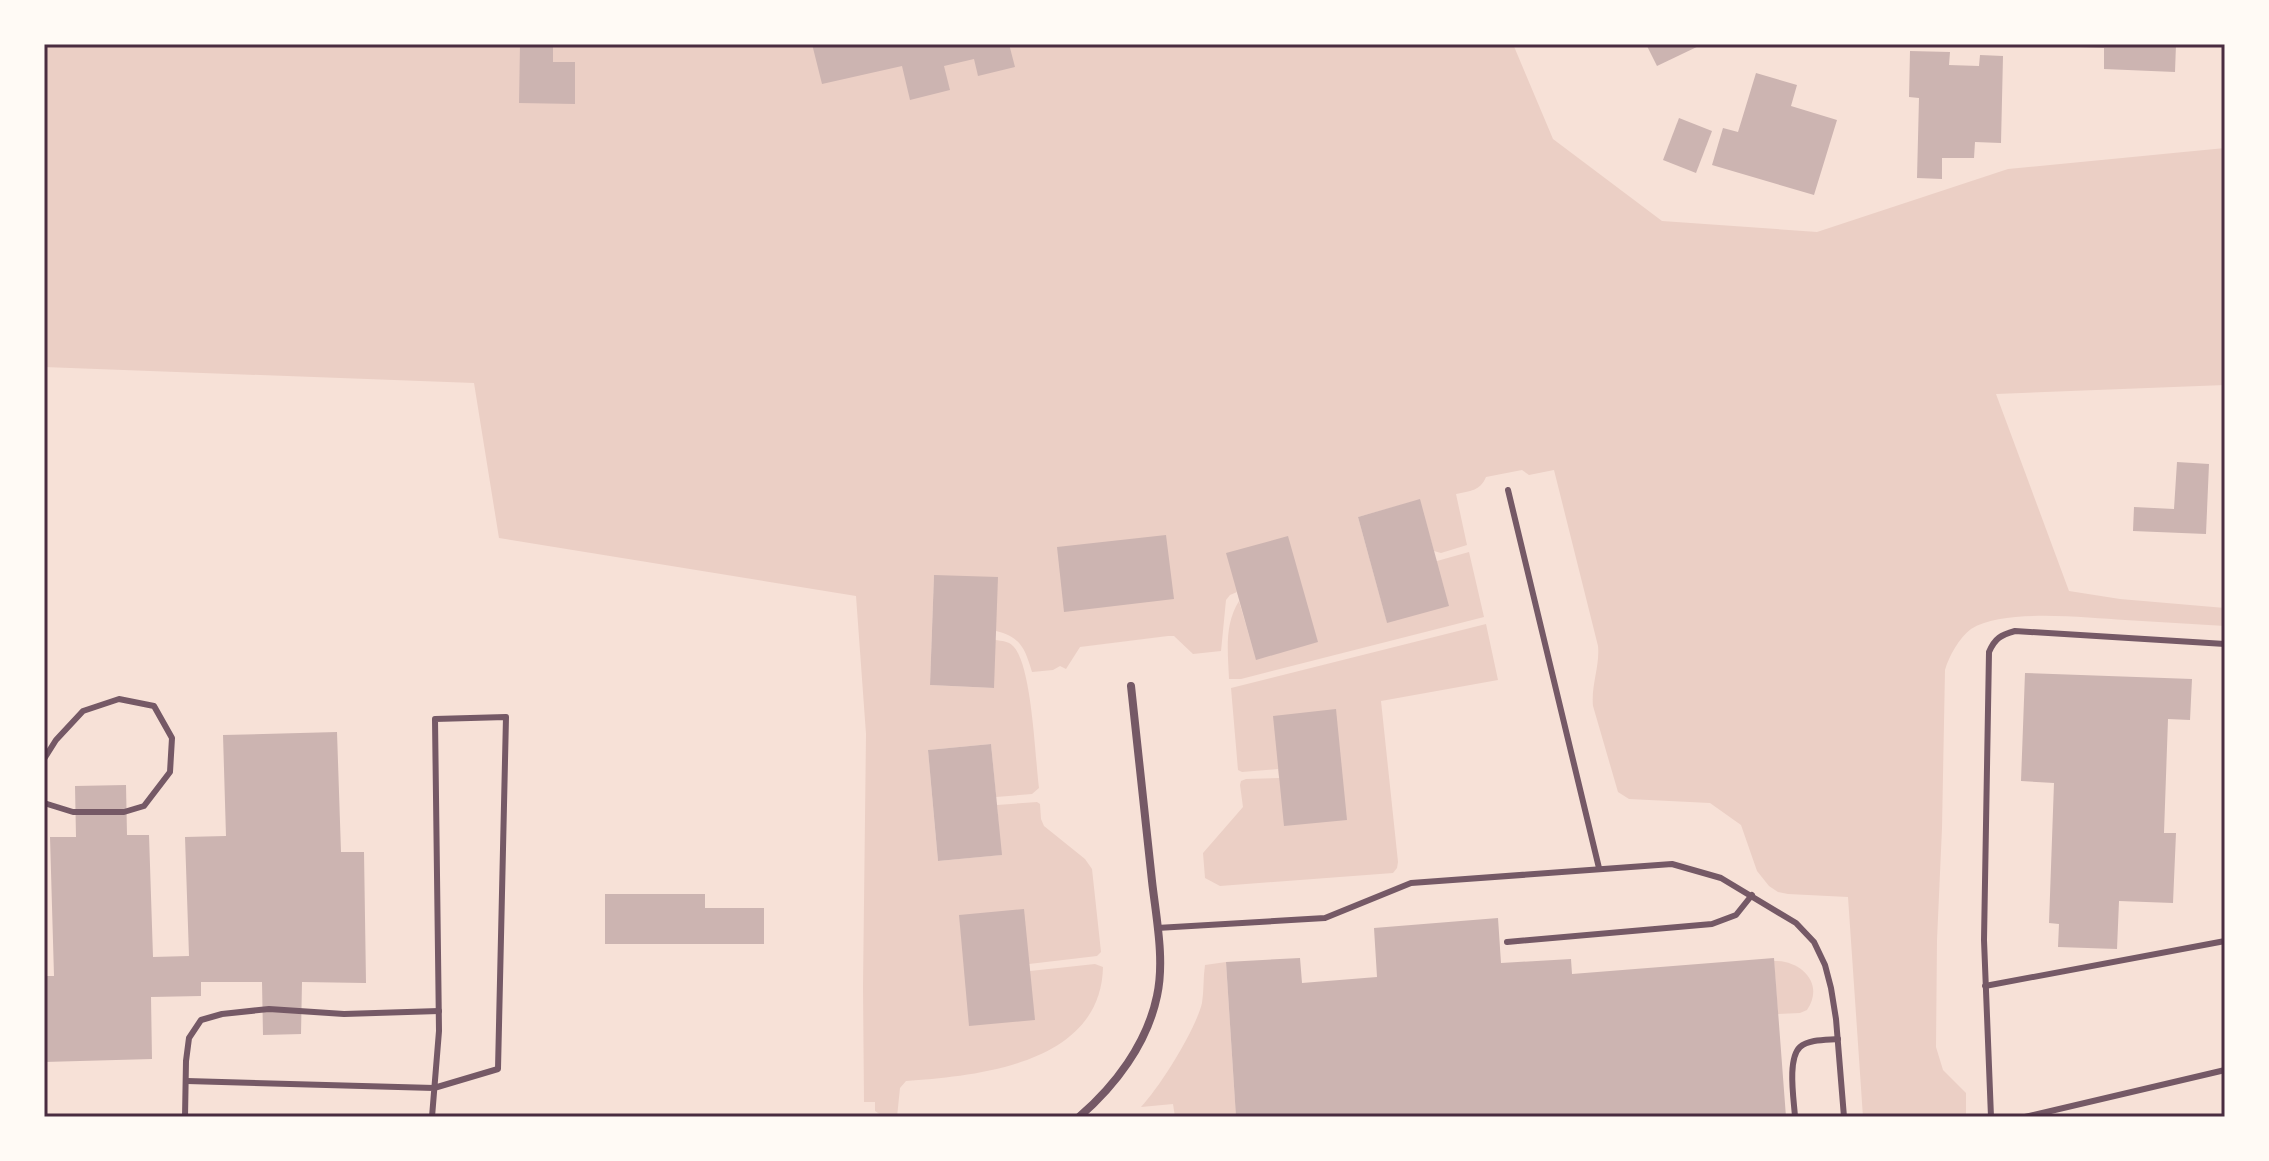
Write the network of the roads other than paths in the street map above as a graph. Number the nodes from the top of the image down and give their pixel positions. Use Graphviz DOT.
graph roads {
  1 [pos="1508,490"];
  2 [pos="2225,644"];
  3 [pos="1131,686"];
  4 [pos="44,759"];
  5 [pos="44,803"];
  6 [pos="1599,868"];
  7 [pos="1752,895"];
  8 [pos="1157,928"];
  9 [pos="2225,941"];
  10 [pos="1507,942"];
  11 [pos="1985,986"];
  12 [pos="439,1011"];
  13 [pos="1838,1039"];
  14 [pos="2225,1070"];
  15 [pos="187,1081"];
  16 [pos="434,1088"];
  17 [pos="185,1117"];
  18 [pos="432,1117"];
  19 [pos="1079,1117"];
  20 [pos="1795,1117"];
  21 [pos="1844,1117"];
  22 [pos="1991,1117"];
  23 [pos="2025,1117"];
  1 -- 6 [label="lane"];
  2 -- 11 [label="lane"];
  3 -- 8 [label="street"];
  4 -- 5 [label="lane"];
  6 -- 7 [label="lane"];
  6 -- 8 [label="lane"];
  7 -- 10 [label="lane"];
  7 -- 13 [label="lane"];
  8 -- 19 [label="street"];
  9 -- 11 [label="lane"];
  11 -- 22 [label="lane"];
  12 -- 15 [label="lane"];
  12 -- 16 [label="lane"];
  12 -- 16 [label="lane"];
  13 -- 20 [label="lane"];
  13 -- 21 [label="lane"];
  14 -- 23 [label="lane"];
  15 -- 16 [label="lane"];
  15 -- 17 [label="lane"];
  16 -- 18 [label="lane"];
}
